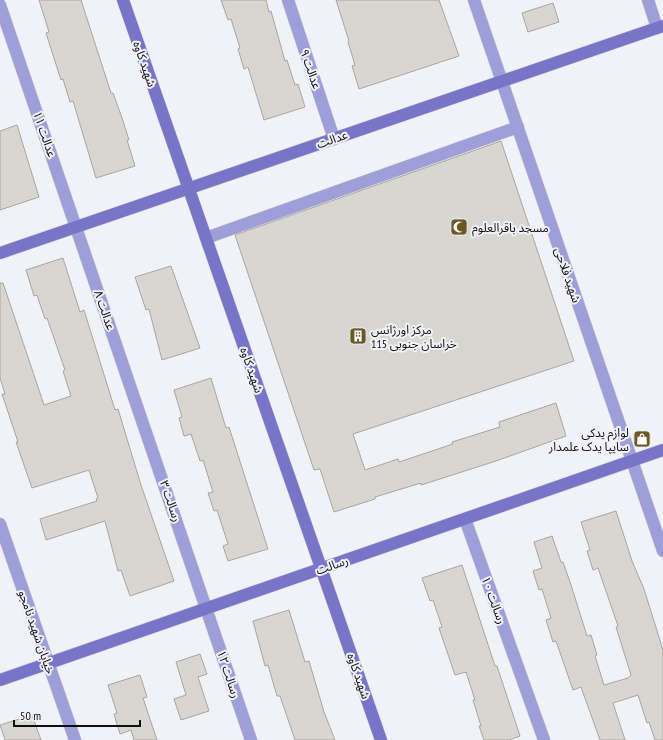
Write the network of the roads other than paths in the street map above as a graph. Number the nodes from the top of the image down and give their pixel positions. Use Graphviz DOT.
graph roads {
  1 [pos="123,0"];
  2 [pos="288,0"];
  3 [pos="474,0"];
  4 [pos="648,0"];
  5 [pos="0,5"];
  6 [pos="660,27"];
  7 [pos="502,81"];
  8 [pos="518,127"];
  9 [pos="334,138"];
  10 [pos="189,188"];
  11 [pos="77,227"];
  12 [pos="206,238"];
  13 [pos="0,253"];
  14 [pos="134,394"];
  15 [pos="663,450"];
  16 [pos="632,461"];
  17 [pos="465,519"];
  18 [pos="0,524"];
  19 [pos="663,551"];
  20 [pos="322,569"];
  21 [pos="207,608"];
  22 [pos="48,664"];
  23 [pos="0,680"];
  24 [pos="75,740"];
  25 [pos="251,740"];
  26 [pos="381,740"];
  27 [pos="544,740"];
  1 -- 10 [label="street, شهید کاوه"];
  2 -- 9 [label="street, عدالت ۹"];
  3 -- 7 [label="street, شهید فلاحی"];
  4 -- 6 [label="street"];
  5 -- 11 [label="street, عدالت ۱۱"];
  6 -- 7 [label="street, عدالت"];
  7 -- 8 [label="street, شهید فلاحی"];
  7 -- 9 [label="street, عدالت"];
  8 -- 12 [label="street"];
  8 -- 16 [label="street, شهید فلاحی"];
  9 -- 10 [label="street, عدالت"];
  10 -- 11 [label="street, عدالت"];
  10 -- 12 [label="street, شهید کاوه"];
  11 -- 13 [label="street, عدالت"];
  11 -- 14 [label="street, عدالت ۸"];
  12 -- 20 [label="street, شهید کاوه"];
  14 -- 21 [label="street, رسالت ۳"];
  15 -- 16 [label="street, رسالت"];
  16 -- 17 [label="street, رسالت"];
  16 -- 19 [label="street, شهید فلاحی"];
  17 -- 20 [label="street, رسالت"];
  17 -- 27 [label="street, رسالت ۱۰"];
  18 -- 22 [label="street, خیابان شهید نامجو"];
  20 -- 21 [label="street, رسالت"];
  20 -- 26 [label="street, شهید کاوه"];
  21 -- 22 [label="street, رسالت"];
  21 -- 25 [label="street, رسالت ۱۲"];
  22 -- 23 [label="street, رسالت"];
  22 -- 24 [label="street, خیابان شهید نامجو"];
}
